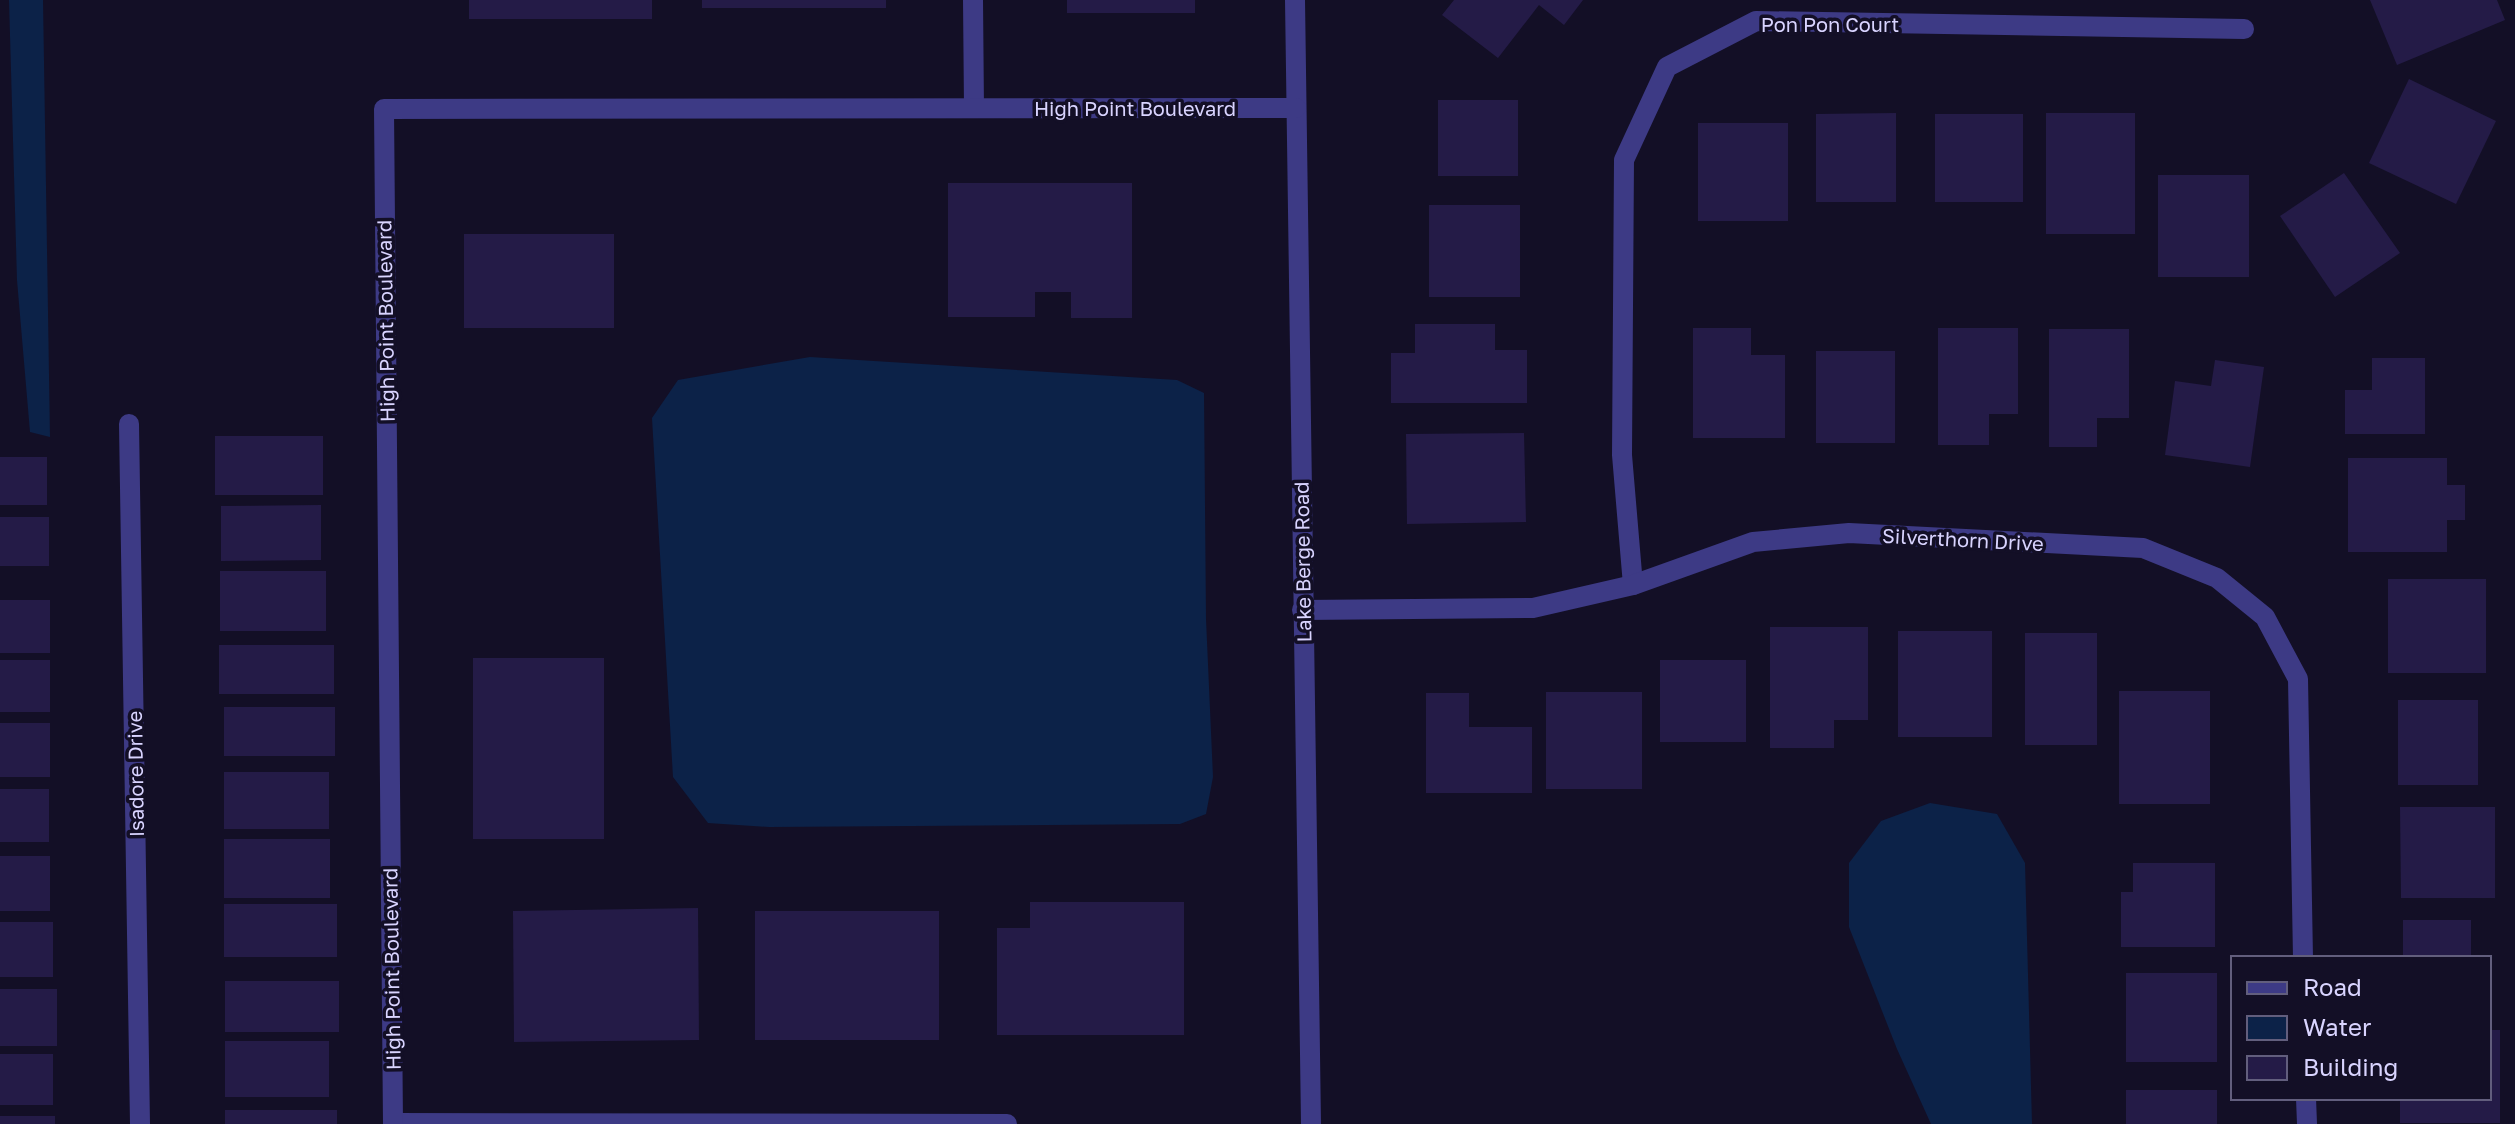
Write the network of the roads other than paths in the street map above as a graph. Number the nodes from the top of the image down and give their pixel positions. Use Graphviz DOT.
graph roads {
  1 [pos="973,0"];
  2 [pos="1295,0"];
  3 [pos="2244,29"];
  4 [pos="974,108"];
  5 [pos="1296,108"];
  6 [pos="129,424"];
  7 [pos="1633,585"];
  8 [pos="1302,610"];
  9 [pos="2303,956"];
  10 [pos="2306,1100"];
  11 [pos="393,1123"];
  12 [pos="140,1124"];
  13 [pos="986,1124"];
  14 [pos="1007,1124"];
  15 [pos="1311,1124"];
  16 [pos="2307,1124"];
  1 -- 4 [label="street"];
  2 -- 5 [label="street, Lake Berge Road"];
  3 -- 7 [label="street, Pon Pon Court"];
  4 -- 5 [label="street, High Point Boulevard"];
  4 -- 11 [label="street, High Point Boulevard"];
  5 -- 8 [label="street, Lake Berge Road"];
  6 -- 12 [label="street, Isadore Drive"];
  7 -- 8 [label="street, Silverthorn Drive"];
  7 -- 9 [label="street, Silverthorn Drive"];
  8 -- 15 [label="street, Lake Berge Road"];
  10 -- 16 [label="street"];
  11 -- 13 [label="street"];
  13 -- 14 [label="street"];
}
